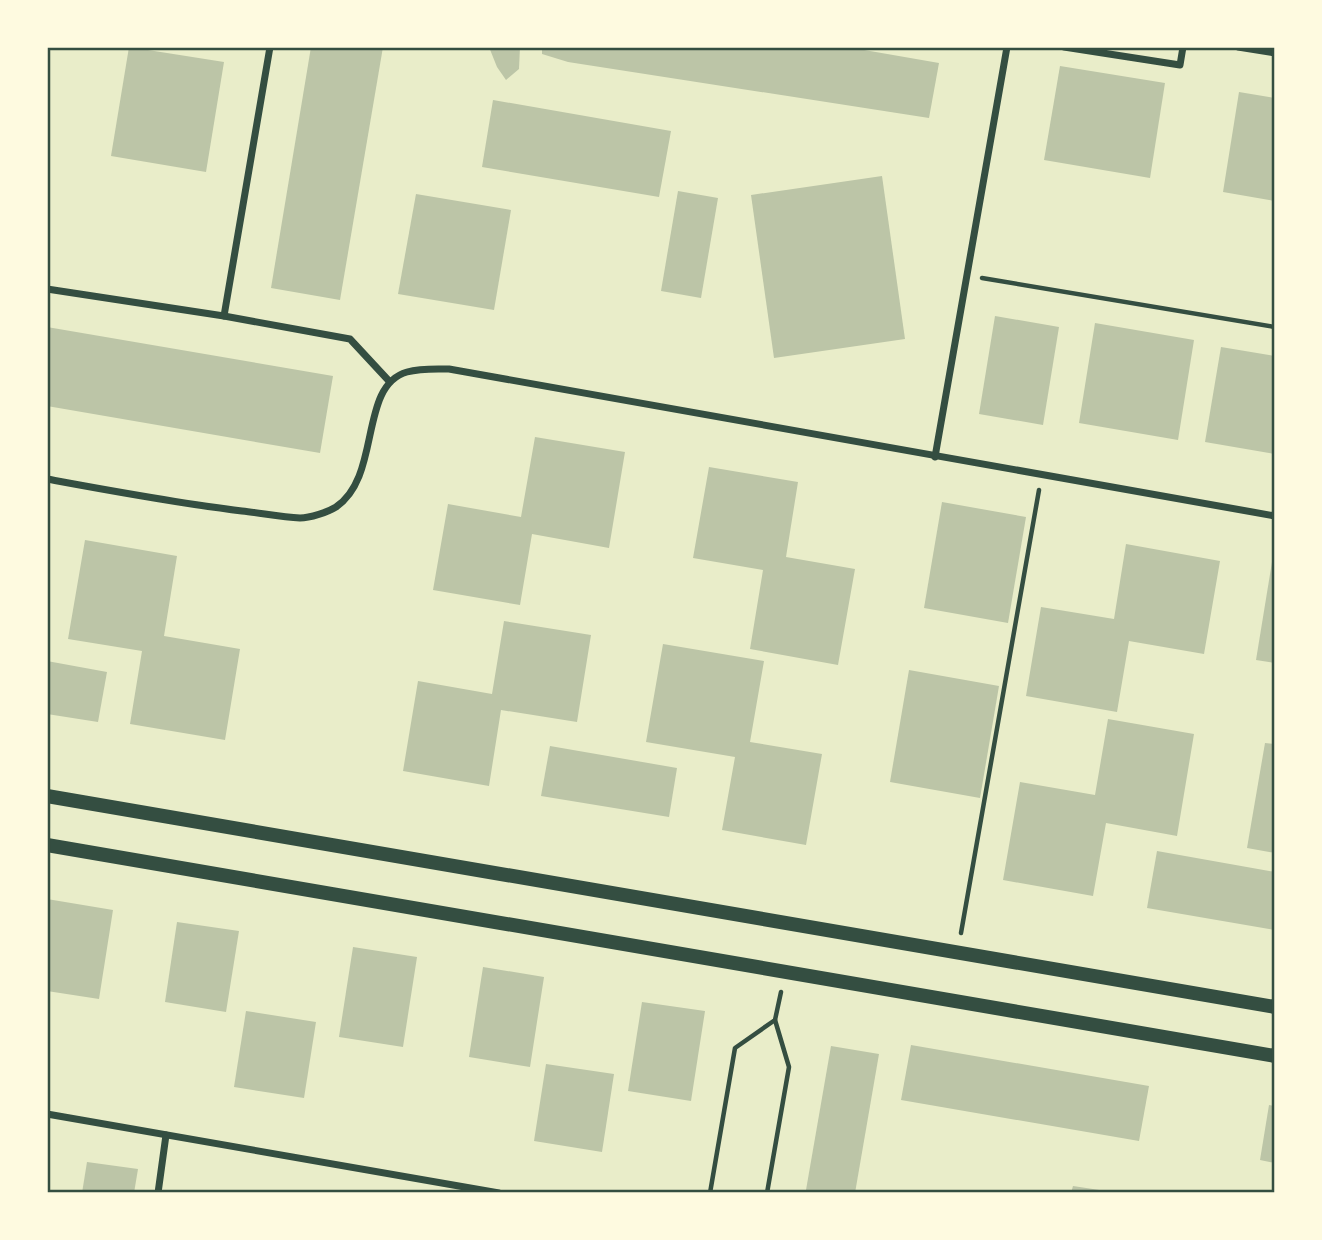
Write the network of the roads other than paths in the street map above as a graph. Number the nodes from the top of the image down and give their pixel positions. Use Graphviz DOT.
graph roads {
  1 [pos="270,47"];
  2 [pos="1007,47"];
  3 [pos="1064,47"];
  4 [pos="1183,47"];
  5 [pos="1238,47"];
  6 [pos="1275,53"];
  7 [pos="47,289"];
  8 [pos="224,316"];
  9 [pos="389,381"];
  10 [pos="935,457"];
  11 [pos="47,479"];
  12 [pos="1275,516"];
  13 [pos="47,796"];
  14 [pos="47,845"];
  15 [pos="1275,1007"];
  16 [pos="1275,1056"];
  17 [pos="47,1114"];
  18 [pos="166,1135"];
  19 [pos="158,1193"];
  20 [pos="499,1193"];
  1 -- 8 [label="street"];
  2 -- 10 [label="street"];
  3 -- 4 [label="street"];
  5 -- 6 [label="street"];
  7 -- 8 [label="street"];
  8 -- 9 [label="street"];
  9 -- 10 [label="street"];
  9 -- 11 [label="street"];
  10 -- 12 [label="street"];
  13 -- 15 [label="main road"];
  14 -- 16 [label="main road"];
  17 -- 18 [label="street"];
  18 -- 19 [label="street"];
  18 -- 20 [label="street"];
}
